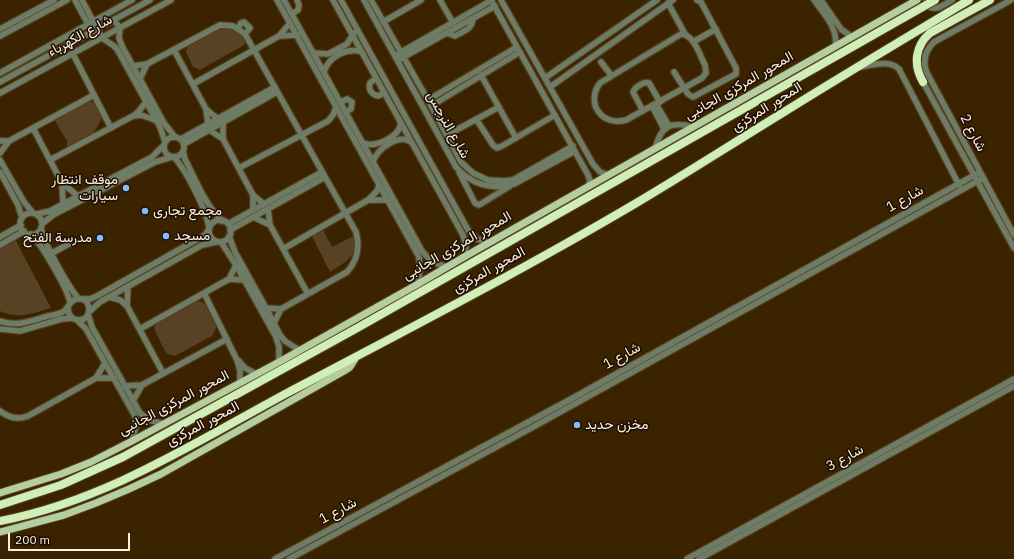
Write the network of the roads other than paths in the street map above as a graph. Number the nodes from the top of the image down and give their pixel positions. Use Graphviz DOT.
graph roads {
  1 [pos="54,0"];
  2 [pos="67,0"];
  3 [pos="75,0"];
  4 [pos="82,0"];
  5 [pos="118,0"];
  6 [pos="132,0"];
  7 [pos="150,0"];
  8 [pos="171,0"];
  9 [pos="277,0"];
  10 [pos="284,0"];
  11 [pos="297,0"];
  12 [pos="334,0"];
  13 [pos="341,0"];
  14 [pos="364,0"];
  15 [pos="371,0"];
  16 [pos="421,0"];
  17 [pos="440,0"];
  18 [pos="491,0"];
  19 [pos="501,0"];
  20 [pos="657,0"];
  21 [pos="697,0"];
  22 [pos="814,0"];
  23 [pos="822,0"];
  24 [pos="917,0"];
  25 [pos="926,0"];
  26 [pos="935,0"];
  27 [pos="952,0"];
  28 [pos="969,0"];
  29 [pos="990,0"];
  30 [pos="1011,0"];
  31 [pos="413,2"];
  32 [pos="671,2"];
  33 [pos="124,3"];
  34 [pos="651,5"];
  35 [pos="495,6"];
  36 [pos="127,12"];
  37 [pos="655,13"];
  38 [pos="292,14"];
  39 [pos="637,14"];
  40 [pos="114,20"];
  41 [pos="383,22"];
  42 [pos="642,22"];
  43 [pos="91,23"];
  44 [pos="453,23"];
  45 [pos="833,23"];
  46 [pos="290,24"];
  47 [pos="120,28"];
  48 [pos="0,29"];
  49 [pos="716,29"];
  50 [pos="95,30"];
  51 [pos="355,32"];
  52 [pos="685,34"];
  53 [pos="297,35"];
  54 [pos="0,36"];
  55 [pos="279,36"];
  56 [pos="852,37"];
  57 [pos="102,38"];
  58 [pos="693,42"];
  59 [pos="835,47"];
  60 [pos="174,50"];
  61 [pos="254,50"];
  62 [pos="519,50"];
  63 [pos="362,52"];
  64 [pos="314,53"];
  65 [pos="72,54"];
  66 [pos="48,56"];
  67 [pos="399,56"];
  68 [pos="601,62"];
  69 [pos="147,64"];
  70 [pos="52,65"];
  71 [pos="133,66"];
  72 [pos="856,68"];
  73 [pos="324,72"];
  74 [pos="674,72"];
  75 [pos="0,73"];
  76 [pos="481,75"];
  77 [pos="611,75"];
  78 [pos="140,78"];
  79 [pos="376,78"];
  80 [pos="545,78"];
  81 [pos="0,82"];
  82 [pos="923,82"];
  83 [pos="193,84"];
  84 [pos="550,87"];
  85 [pos="685,89"];
  86 [pos="276,90"];
  87 [pos="384,93"];
  88 [pos="0,94"];
  89 [pos="94,95"];
  90 [pos="428,100"];
  91 [pos="146,102"];
  92 [pos="341,102"];
  93 [pos="656,104"];
  94 [pos="431,106"];
  95 [pos="336,107"];
  96 [pos="499,107"];
  97 [pos="206,108"];
  98 [pos="643,111"];
  99 [pos="555,115"];
  100 [pos="133,116"];
  101 [pos="346,117"];
  102 [pos="218,119"];
  103 [pos="476,119"];
  104 [pos="155,120"];
  105 [pos="328,121"];
  106 [pos="400,122"];
  107 [pos="223,123"];
  108 [pos="209,127"];
  109 [pos="694,127"];
  110 [pos="33,128"];
  111 [pos="111,128"];
  112 [pos="667,128"];
  113 [pos="301,135"];
  114 [pos="447,135"];
  115 [pos="516,138"];
  116 [pos="223,139"];
  117 [pos="180,140"];
  118 [pos="0,141"];
  119 [pos="8,141"];
  120 [pos="411,142"];
  121 [pos="363,143"];
  122 [pos="165,144"];
  123 [pos="574,149"];
  124 [pos="656,149"];
  125 [pos="183,151"];
  126 [pos="0,153"];
  127 [pos="173,157"];
  128 [pos="0,160"];
  129 [pos="50,160"];
  130 [pos="373,162"];
  131 [pos="593,164"];
  132 [pos="456,167"];
  133 [pos="239,168"];
  134 [pos="584,168"];
  135 [pos="0,172"];
  136 [pos="980,172"];
  137 [pos="323,174"];
  138 [pos="609,175"];
  139 [pos="974,175"];
  140 [pos="983,178"];
  141 [pos="977,181"];
  142 [pos="62,183"];
  143 [pos="514,184"];
  144 [pos="958,184"];
  145 [pos="379,186"];
  146 [pos="588,187"];
  147 [pos="961,190"];
  148 [pos="253,195"];
  149 [pos="78,196"];
  150 [pos="390,199"];
  151 [pos="368,200"];
  152 [pos="63,203"];
  153 [pos="266,206"];
  154 [pos="35,214"];
  155 [pos="253,214"];
  156 [pos="345,214"];
  157 [pos="22,218"];
  158 [pos="222,221"];
  159 [pos="21,225"];
  160 [pos="270,225"];
  161 [pos="41,226"];
  162 [pos="229,227"];
  163 [pos="209,229"];
  164 [pos="24,231"];
  165 [pos="31,234"];
  166 [pos="1014,235"];
  167 [pos="229,236"];
  168 [pos="0,237"];
  169 [pos="219,242"];
  170 [pos="489,243"];
  171 [pos="69,244"];
  172 [pos="0,245"];
  173 [pos="1014,248"];
  174 [pos="283,249"];
  175 [pos="52,253"];
  176 [pos="464,256"];
  177 [pos="236,265"];
  178 [pos="447,267"];
  179 [pos="796,274"];
  180 [pos="229,279"];
  181 [pos="244,280"];
  182 [pos="799,280"];
  183 [pos="418,284"];
  184 [pos="128,286"];
  185 [pos="204,293"];
  186 [pos="308,294"];
  187 [pos="109,297"];
  188 [pos="80,299"];
  189 [pos="69,305"];
  190 [pos="127,306"];
  191 [pos="266,308"];
  192 [pos="281,309"];
  193 [pos="89,313"];
  194 [pos="75,319"];
  195 [pos="355,319"];
  196 [pos="0,321"];
  197 [pos="274,323"];
  198 [pos="360,327"];
  199 [pos="0,329"];
  200 [pos="140,329"];
  201 [pos="227,339"];
  202 [pos="299,350"];
  203 [pos="355,359"];
  204 [pos="238,360"];
  205 [pos="279,362"];
  206 [pos="105,363"];
  207 [pos="163,373"];
  208 [pos="256,374"];
  209 [pos="620,374"];
  210 [pos="96,378"];
  211 [pos="114,378"];
  212 [pos="1014,379"];
  213 [pos="240,382"];
  214 [pos="142,384"];
  215 [pos="124,386"];
  216 [pos="1014,386"];
  217 [pos="133,401"];
  218 [pos="0,411"];
  219 [pos="164,424"];
  220 [pos="132,441"];
  221 [pos="0,493"];
  222 [pos="0,505"];
  223 [pos="0,521"];
  224 [pos="0,532"];
  225 [pos="275,559"];
  226 [pos="289,559"];
  227 [pos="688,559"];
  228 [pos="699,559"];
  1 -- 48 [label="street"];
  2 -- 54 [label="street"];
  3 -- 43 [label="street"];
  4 -- 43 [label="street"];
  5 -- 33 [label="street"];
  6 -- 33 [label="street"];
  7 -- 36 [label="street, شارع الكهرباء"];
  8 -- 47 [label="street, شارع الكهرباء"];
  9 -- 46 [label="street"];
  10 -- 38 [label="street"];
  11 -- 38 [label="street"];
  12 -- 51 [label="street"];
  13 -- 51 [label="street"];
  14 -- 67 [label="street, شارع النرجس"];
  15 -- 41 [label="street, شارع النرجس"];
  16 -- 31 [label="street"];
  17 -- 44 [label="street"];
  18 -- 35 [label="street"];
  18 -- 44 [label="street"];
  19 -- 80 [label="street"];
  20 -- 34 [label="street"];
  21 -- 49 [label="street"];
  22 -- 45 [label="street"];
  23 -- 45 [label="street"];
  24 -- 56 [label="main road, المحور المركزى الجانبى"];
  25 -- 27 [label="street"];
  26 -- 198 [label="highway, المحور المركزى, bridge"];
  28 -- 72 [label="highway, المحور المركزى"];
  29 -- 82 [label="highway"];
  30 -- 136 [label="street, شارع 2"];
  31 -- 41 [label="street"];
  32 -- 37 [label="street"];
  32 -- 52 [label="street"];
  33 -- 36 [label="street"];
  33 -- 43 [label="street"];
  34 -- 37 [label="street"];
  34 -- 39 [label="street"];
  35 -- 62 [label="street"];
  35 -- 67 [label="street"];
  36 -- 40 [label="street, شارع الكهرباء"];
  37 -- 42 [label="street"];
  38 -- 64 [label="street"];
  39 -- 42 [label="street"];
  39 -- 80 [label="street"];
  40 -- 47 [label="street"];
  40 -- 50 [label="street, شارع الكهرباء"];
  41 -- 67 [label="street, شارع النرجس"];
  42 -- 84 [label="street"];
  43 -- 50 [label="street"];
  43 -- 75 [label="street"];
  44 -- 67 [label="street"];
  45 -- 56 [label="street"];
  45 -- 59 [label="street"];
  46 -- 53 [label="street"];
  46 -- 55 [label="street"];
  47 -- 57 [label="street, شارع الكهرباء"];
  47 -- 71 [label="street"];
  49 -- 58 [label="street"];
  49 -- 85 [label="street"];
  50 -- 57 [label="street"];
  50 -- 66 [label="street, شارع الكهرباء"];
  51 -- 63 [label="street"];
  51 -- 64 [label="street"];
  51 -- 170 [label="street"];
  52 -- 58 [label="street"];
  52 -- 77 [label="street"];
  53 -- 55 [label="street"];
  53 -- 95 [label="street"];
  55 -- 61 [label="street"];
  56 -- 59 [label="main road, المحور المركزى الجانبى"];
  57 -- 65 [label="street, شارع الكهرباء"];
  57 -- 91 [label="street"];
  58 -- 85 [label="street"];
  59 -- 109 [label="main road, المحور المركزى الجانبى"];
  60 -- 61 [label="street"];
  60 -- 69 [label="street"];
  60 -- 83 [label="street"];
  61 -- 83 [label="street"];
  61 -- 86 [label="street"];
  62 -- 76 [label="street"];
  62 -- 90 [label="street"];
  62 -- 99 [label="street"];
  63 -- 73 [label="street"];
  63 -- 79 [label="street"];
  64 -- 73 [label="street"];
  65 -- 70 [label="street, شارع الكهرباء"];
  65 -- 89 [label="street"];
  66 -- 70 [label="street"];
  66 -- 81 [label="street, شارع الكهرباء"];
  67 -- 90 [label="street, شارع النرجس"];
  67 -- 132 [label="street, شارع النرجس"];
  68 -- 77 [label="street"];
  69 -- 71 [label="street"];
  69 -- 78 [label="street"];
  70 -- 88 [label="street, شارع الكهرباء"];
  71 -- 78 [label="street"];
  72 -- 144 [label="street"];
  72 -- 203 [label="highway, المحور المركزى"];
  73 -- 92 [label="street"];
  74 -- 85 [label="street"];
  76 -- 94 [label="street"];
  76 -- 96 [label="street"];
  77 -- 98 [label="street"];
  78 -- 117 [label="street"];
  79 -- 87 [label="street"];
  79 -- 87 [label="street"];
  80 -- 84 [label="street"];
  82 -- 139 [label="street, شارع 2"];
  83 -- 97 [label="street"];
  84 -- 131 [label="street"];
  85 -- 93 [label="street"];
  86 -- 102 [label="street"];
  86 -- 107 [label="street"];
  86 -- 113 [label="street"];
  87 -- 106 [label="street"];
  89 -- 110 [label="street"];
  89 -- 111 [label="street"];
  90 -- 94 [label="street, شارع النرجس"];
  91 -- 100 [label="street"];
  91 -- 104 [label="street"];
  92 -- 101 [label="street"];
  92 -- 101 [label="street"];
  93 -- 98 [label="street"];
  93 -- 98 [label="street"];
  93 -- 112 [label="street"];
  94 -- 114 [label="street, شارع النرجس"];
  95 -- 101 [label="street"];
  95 -- 105 [label="street"];
  96 -- 103 [label="street"];
  96 -- 115 [label="street"];
  97 -- 102 [label="street"];
  97 -- 108 [label="street"];
  99 -- 115 [label="street"];
  99 -- 123 [label="street"];
  100 -- 104 [label="street"];
  100 -- 111 [label="street"];
  101 -- 105 [label="street"];
  101 -- 121 [label="street"];
  101 -- 145 [label="street"];
  102 -- 108 [label="street"];
  103 -- 114 [label="street"];
  103 -- 115 [label="street"];
  104 -- 122 [label="street"];
  105 -- 113 [label="street"];
  106 -- 120 [label="street"];
  106 -- 121 [label="street"];
  107 -- 108 [label="street"];
  107 -- 116 [label="street"];
  108 -- 116 [label="street"];
  108 -- 117 [label="street"];
  109 -- 112 [label="street"];
  109 -- 124 [label="main road, المحور المركزى الجانبى"];
  110 -- 119 [label="street"];
  110 -- 129 [label="street"];
  111 -- 129 [label="street"];
  112 -- 124 [label="street"];
  113 -- 133 [label="street"];
  113 -- 137 [label="street"];
  114 -- 123 [label="street, شارع النرجس"];
  116 -- 133 [label="street"];
  117 -- 122 [label="street"];
  117 -- 125 [label="street"];
  118 -- 119 [label="street"];
  119 -- 126 [label="street"];
  120 -- 130 [label="street"];
  120 -- 176 [label="street"];
  121 -- 130 [label="street"];
  122 -- 127 [label="street"];
  122 -- 149 [label="street"];
  123 -- 134 [label="street"];
  123 -- 143 [label="street, شارع النرجس"];
  124 -- 138 [label="main road, المحور المركزى الجانبى"];
  125 -- 127 [label="street"];
  125 -- 158 [label="street"];
  127 -- 161 [label="street"];
  127 -- 163 [label="street"];
  128 -- 154 [label="street"];
  129 -- 142 [label="street"];
  130 -- 150 [label="street"];
  131 -- 134 [label="street"];
  131 -- 138 [label="street"];
  132 -- 143 [label="street, شارع النرجس"];
  132 -- 143 [label="street"];
  133 -- 148 [label="street"];
  134 -- 146 [label="street"];
  135 -- 157 [label="street"];
  136 -- 139 [label="street, شارع 1"];
  136 -- 140 [label="street, شارع 2"];
  137 -- 153 [label="street"];
  137 -- 156 [label="street"];
  138 -- 146 [label="main road, المحور المركزى الجانبى"];
  139 -- 141 [label="street, شارع 2"];
  139 -- 144 [label="street, شارع 1"];
  140 -- 141 [label="street, شارع 1"];
  140 -- 166 [label="street, شارع 2"];
  141 -- 147 [label="street, شارع 1"];
  141 -- 173 [label="street, شارع 2"];
  142 -- 149 [label="street"];
  142 -- 152 [label="street"];
  144 -- 147 [label="street"];
  144 -- 179 [label="street, شارع 1"];
  145 -- 150 [label="street"];
  145 -- 151 [label="street"];
  146 -- 170 [label="main road, المحور المركزى الجانبى"];
  147 -- 182 [label="street, شارع 1"];
  148 -- 153 [label="street"];
  148 -- 155 [label="street"];
  149 -- 152 [label="street"];
  150 -- 151 [label="street"];
  150 -- 178 [label="street"];
  150 -- 183 [label="street"];
  151 -- 156 [label="street"];
  152 -- 154 [label="street"];
  153 -- 155 [label="street"];
  153 -- 160 [label="street"];
  154 -- 157 [label="street"];
  154 -- 161 [label="street"];
  155 -- 160 [label="street"];
  155 -- 162 [label="street"];
  156 -- 174 [label="street"];
  156 -- 186 [label="street"];
  157 -- 159 [label="street"];
  158 -- 162 [label="street"];
  158 -- 163 [label="street"];
  159 -- 164 [label="street"];
  159 -- 168 [label="street"];
  160 -- 174 [label="street"];
  161 -- 165 [label="street"];
  161 -- 175 [label="street"];
  162 -- 167 [label="street"];
  163 -- 169 [label="street"];
  163 -- 188 [label="street"];
  164 -- 165 [label="street"];
  164 -- 172 [label="street"];
  165 -- 189 [label="street"];
  167 -- 169 [label="street"];
  167 -- 191 [label="street"];
  169 -- 177 [label="street"];
  169 -- 184 [label="street"];
  170 -- 176 [label="main road, المحور المركزى الجانبى"];
  171 -- 175 [label="street"];
  174 -- 186 [label="street"];
  175 -- 188 [label="street"];
  176 -- 178 [label="main road, المحور المركزى الجانبى"];
  177 -- 180 [label="street"];
  177 -- 181 [label="street"];
  178 -- 183 [label="main road, المحور المركزى الجانبى"];
  179 -- 182 [label="street"];
  179 -- 209 [label="street, شارع 1"];
  180 -- 181 [label="street"];
  180 -- 185 [label="street"];
  181 -- 205 [label="street"];
  182 -- 209 [label="street, شارع 1"];
  183 -- 195 [label="main road, المحور المركزى الجانبى"];
  184 -- 187 [label="street"];
  184 -- 190 [label="street"];
  185 -- 200 [label="street"];
  185 -- 201 [label="street"];
  186 -- 192 [label="street"];
  187 -- 190 [label="street"];
  187 -- 193 [label="street"];
  188 -- 189 [label="street"];
  188 -- 193 [label="street"];
  189 -- 194 [label="street"];
  189 -- 196 [label="street"];
  190 -- 200 [label="street"];
  191 -- 192 [label="street"];
  191 -- 197 [label="street"];
  192 -- 197 [label="street"];
  193 -- 194 [label="street"];
  193 -- 215 [label="street"];
  194 -- 199 [label="street"];
  194 -- 206 [label="street"];
  195 -- 198 [label="highway"];
  195 -- 202 [label="main road, المحور المركزى الجانبى"];
  197 -- 202 [label="street"];
  198 -- 222 [label="highway, المحور المركزى"];
  200 -- 207 [label="street"];
  201 -- 204 [label="street"];
  201 -- 207 [label="street"];
  202 -- 205 [label="main road, المحور المركزى الجانبى"];
  203 -- 223 [label="highway, المحور المركزى"];
  203 -- 224 [label="main road"];
  204 -- 208 [label="street"];
  204 -- 213 [label="street"];
  205 -- 208 [label="main road, المحور المركزى الجانبى"];
  206 -- 210 [label="street"];
  206 -- 211 [label="street"];
  207 -- 214 [label="street"];
  208 -- 213 [label="main road, المحور المركزى الجانبى"];
  209 -- 225 [label="street, شارع 1"];
  209 -- 226 [label="street, شارع 1"];
  210 -- 211 [label="street"];
  210 -- 218 [label="street"];
  211 -- 220 [label="street"];
  212 -- 227 [label="street, شارع 3"];
  213 -- 219 [label="main road, المحور المركزى الجانبى"];
  214 -- 215 [label="street"];
  214 -- 217 [label="street"];
  215 -- 217 [label="street"];
  216 -- 228 [label="street, شارع 3"];
  217 -- 219 [label="street"];
  219 -- 220 [label="main road, المحور المركزى الجانبى"];
  220 -- 221 [label="main road, المحور المركزى الجانبى"];
}
